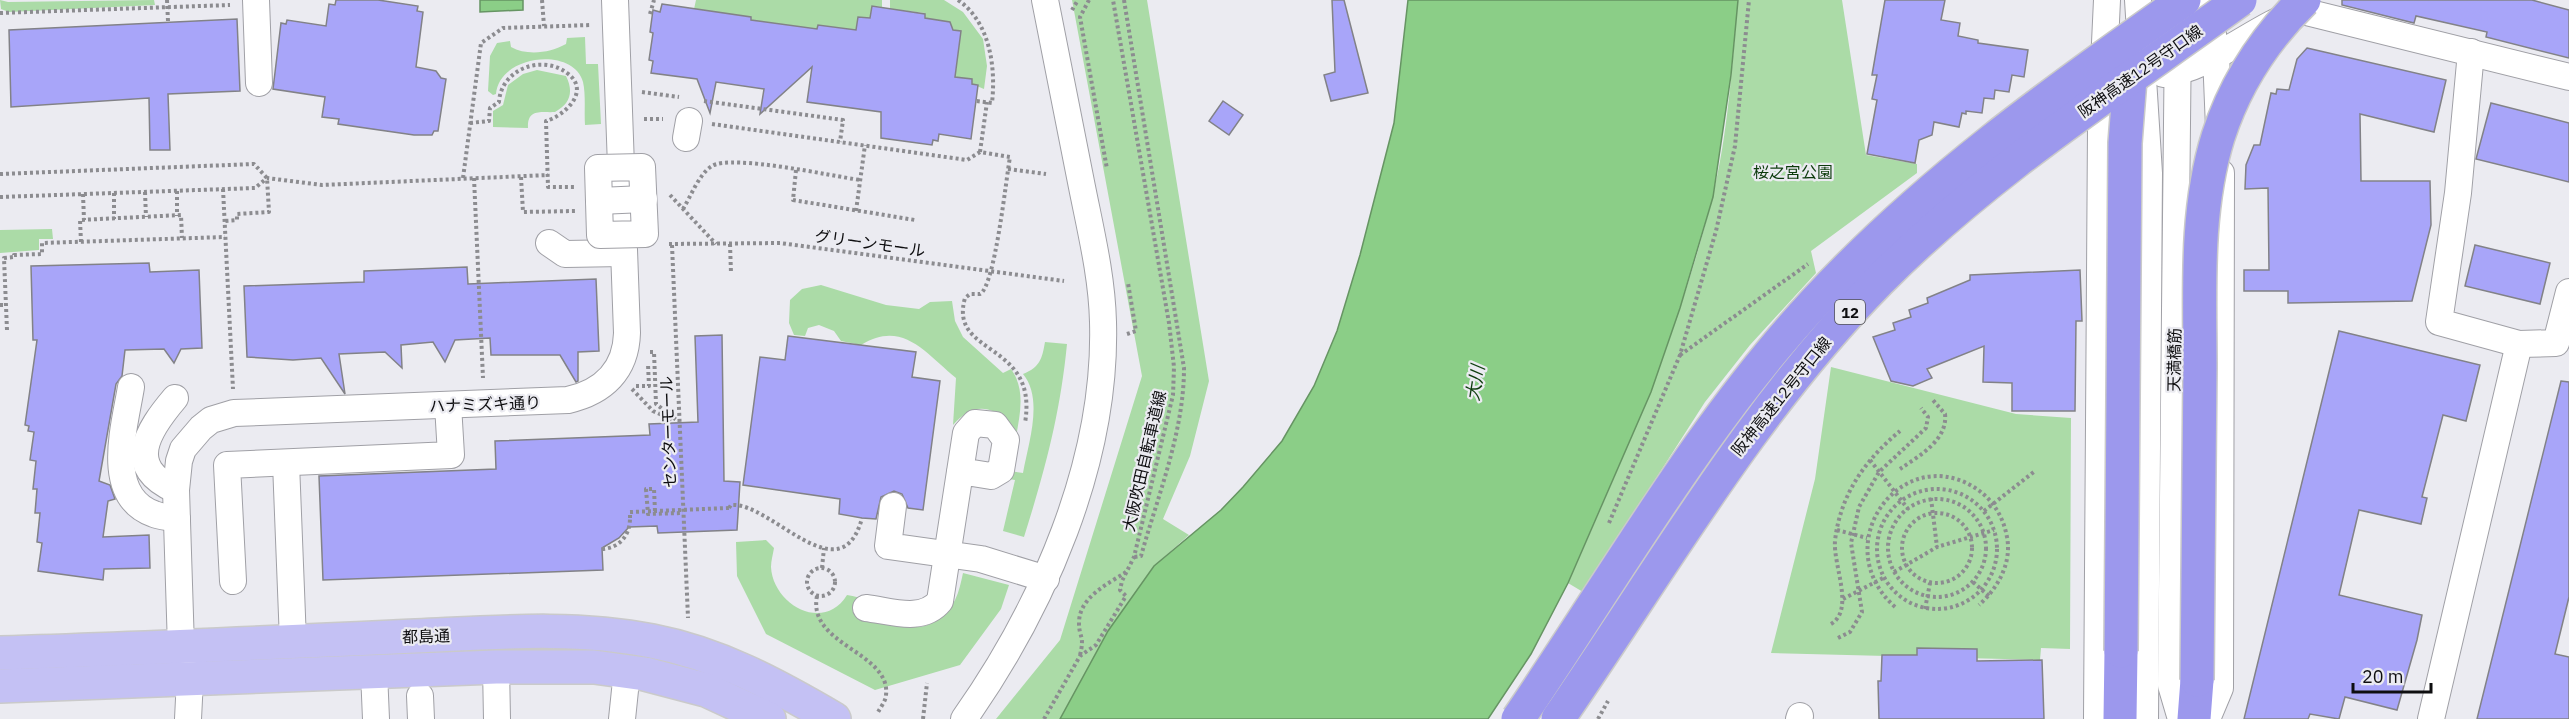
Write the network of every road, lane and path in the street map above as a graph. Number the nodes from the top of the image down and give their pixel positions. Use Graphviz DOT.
graph roads {
  1 [pos="167,0"];
  2 [pos="542,0"];
  3 [pos="615,0"];
  4 [pos="654,0"];
  5 [pos="958,0"];
  6 [pos="1045,0"];
  7 [pos="1078,0"];
  8 [pos="1089,0"];
  9 [pos="1113,0"];
  10 [pos="1124,0"];
  11 [pos="1749,0"];
  12 [pos="2107,0"];
  13 [pos="2138,0"];
  14 [pos="2160,0"];
  15 [pos="2179,0"];
  16 [pos="2184,0"];
  17 [pos="2208,0"];
  18 [pos="2241,0"];
  19 [pos="2247,0"];
  20 [pos="248,3"];
  21 [pos="2312,7"];
  22 [pos="168,8"];
  23 [pos="1074,8"];
  24 [pos="0,13"];
  25 [pos="650,14"];
  26 [pos="2278,20"];
  27 [pos="168,21"];
  28 [pos="597,25"];
  29 [pos="544,26"];
  30 [pos="2471,52"];
  31 [pos="2216,56"];
  32 [pos="2143,64"];
  33 [pos="2177,73"];
  34 [pos="2569,77"];
  35 [pos="260,83"];
  36 [pos="633,90"];
  37 [pos="680,97"];
  38 [pos="976,101"];
  39 [pos="987,102"];
  40 [pos="634,119"];
  41 [pos="693,120"];
  42 [pos="470,123"];
  43 [pos="840,142"];
  44 [pos="864,145"];
  45 [pos="980,152"];
  46 [pos="642,166"];
  47 [pos="1008,169"];
  48 [pos="796,170"];
  49 [pos="2221,171"];
  50 [pos="0,174"];
  51 [pos="1046,174"];
  52 [pos="548,176"];
  53 [pos="521,177"];
  54 [pos="267,178"];
  55 [pos="463,178"];
  56 [pos="474,178"];
  57 [pos="860,180"];
  58 [pos="1109,181"];
  59 [pos="594,187"];
  60 [pos="223,189"];
  61 [pos="177,191"];
  62 [pos="145,192"];
  63 [pos="114,193"];
  64 [pos="83,194"];
  65 [pos="0,197"];
  66 [pos="644,199"];
  67 [pos="683,209"];
  68 [pos="856,211"];
  69 [pos="177,216"];
  70 [pos="146,217"];
  71 [pos="114,219"];
  72 [pos="84,220"];
  73 [pos="915,220"];
  74 [pos="224,221"];
  75 [pos="225,237"];
  76 [pos="182,238"];
  77 [pos="81,242"];
  78 [pos="549,243"];
  79 [pos="717,244"];
  80 [pos="730,244"];
  81 [pos="672,245"];
  82 [pos="623,253"];
  83 [pos="991,272"];
  84 [pos="731,273"];
  85 [pos="1126,274"];
  86 [pos="1064,281"];
  87 [pos="2569,291"];
  88 [pos="6,305"];
  89 [pos="0,306"];
  90 [pos="7,330"];
  91 [pos="1126,334"];
  92 [pos="2519,344"];
  93 [pos="483,380"];
  94 [pos="131,387"];
  95 [pos="175,398"];
  96 [pos="234,399"];
  97 [pos="1932,399"];
  98 [pos="448,405"];
  99 [pos="1921,408"];
  100 [pos="679,423"];
  101 [pos="1023,432"];
  102 [pos="1900,432"];
  103 [pos="1869,460"];
  104 [pos="286,463"];
  105 [pos="1900,469"];
  106 [pos="960,471"];
  107 [pos="2035,471"];
  108 [pos="1879,472"];
  109 [pos="1929,478"];
  110 [pos="1930,488"];
  111 [pos="176,490"];
  112 [pos="1895,492"];
  113 [pos="1931,498"];
  114 [pos="1901,501"];
  115 [pos="1993,504"];
  116 [pos="893,506"];
  117 [pos="1908,509"];
  118 [pos="655,511"];
  119 [pos="1984,511"];
  120 [pos="683,513"];
  121 [pos="1933,513"];
  122 [pos="862,518"];
  123 [pos="177,519"];
  124 [pos="1608,525"];
  125 [pos="1837,530"];
  126 [pos="1994,530"];
  127 [pos="1984,533"];
  128 [pos="1851,534"];
  129 [pos="1971,537"];
  130 [pos="1867,538"];
  131 [pos="1937,547"];
  132 [pos="824,548"];
  133 [pos="602,549"];
  134 [pos="949,554"];
  135 [pos="1134,557"];
  136 [pos="1905,565"];
  137 [pos="822,568"];
  138 [pos="1127,571"];
  139 [pos="1894,572"];
  140 [pos="1884,577"];
  141 [pos="1046,579"];
  142 [pos="232,580"];
  143 [pos="1874,582"];
  144 [pos="1973,582"];
  145 [pos="1930,583"];
  146 [pos="1981,590"];
  147 [pos="1859,591"];
  148 [pos="817,596"];
  149 [pos="1989,596"];
  150 [pos="1928,597"];
  151 [pos="1843,599"];
  152 [pos="1979,605"];
  153 [pos="1895,607"];
  154 [pos="866,608"];
  155 [pos="1925,609"];
  156 [pos="687,618"];
  157 [pos="1831,624"];
  158 [pos="1838,638"];
  159 [pos="293,641"];
  160 [pos="181,647"];
  161 [pos="0,653"];
  162 [pos="1080,656"];
  163 [pos="495,667"];
  164 [pos="627,671"];
  165 [pos="374,672"];
  166 [pos="190,679"];
  167 [pos="927,683"];
  168 [pos="0,686"];
  169 [pos="878,712"];
  170 [pos="188,719"];
  171 [pos="376,719"];
  172 [pos="497,719"];
  173 [pos="622,719"];
  174 [pos="769,719"];
  175 [pos="834,719"];
  176 [pos="923,719"];
  177 [pos="964,719"];
  178 [pos="1044,719"];
  179 [pos="1518,719"];
  180 [pos="1558,719"];
  181 [pos="2097,719"];
  182 [pos="2120,719"];
  183 [pos="2145,719"];
  184 [pos="2181,719"];
  185 [pos="2194,719"];
  186 [pos="2207,719"];
  187 [pos="2431,719"];
  1 -- 22 [label="path"];
  2 -- 29 [label="path"];
  3 -- 82 [label="street, ハナミズキ通り"];
  4 -- 25 [label="path"];
  5 -- 39 [label="path"];
  6 -- 141 [label="street"];
  7 -- 23 [label="path"];
  8 -- 58 [label="path"];
  9 -- 135 [label="path, 大阪吹田自転車道線"];
  10 -- 135 [label="path"];
  11 -- 124 [label="path"];
  12 -- 181 [label="street"];
  13 -- 32 [label="street, 天満橋筋"];
  14 -- 182 [label="highway, bridge"];
  15 -- 33 [label="street, 天満橋筋"];
  16 -- 179 [label="highway, 阪神高速12号守口線 / 12, bridge"];
  17 -- 31 [label="street"];
  18 -- 180 [label="highway, 阪神高速12号守口線 / 12, bridge"];
  19 -- 26 [label="street"];
  20 -- 22 [label="path"];
  20 -- 35 [label="street"];
  21 -- 26 [label="street"];
  21 -- 30 [label="street"];
  21 -- 49 [label="street"];
  21 -- 185 [label="highway, bridge"];
  22 -- 24 [label="path"];
  22 -- 27 [label="path"];
  26 -- 31 [label="street"];
  28 -- 29 [label="path"];
  29 -- 42 [label="path"];
  30 -- 34 [label="street"];
  30 -- 92 [label="street"];
  31 -- 33 [label="street"];
  31 -- 49 [label="street"];
  32 -- 33 [label="street"];
  32 -- 183 [label="street, 天満橋筋"];
  33 -- 184 [label="street, 天満橋筋"];
  36 -- 37 [label="path"];
  38 -- 39 [label="path"];
  39 -- 45 [label="path"];
  40 -- 41 [label="path"];
  41 -- 43 [label="path"];
  41 -- 43 [label="path"];
  42 -- 52 [label="path"];
  42 -- 55 [label="path"];
  43 -- 44 [label="path"];
  44 -- 45 [label="path"];
  44 -- 57 [label="path"];
  45 -- 47 [label="path"];
  46 -- 59 [label="street, bridge"];
  46 -- 66 [label="street, bridge"];
  46 -- 67 [label="path"];
  47 -- 51 [label="path"];
  47 -- 83 [label="path"];
  48 -- 57 [label="path"];
  48 -- 67 [label="path"];
  48 -- 68 [label="path"];
  49 -- 186 [label="street"];
  50 -- 54 [label="path"];
  52 -- 53 [label="path"];
  52 -- 59 [label="path"];
  53 -- 56 [label="path"];
  53 -- 59 [label="path"];
  54 -- 55 [label="path"];
  54 -- 60 [label="path"];
  54 -- 74 [label="path"];
  55 -- 56 [label="path"];
  56 -- 93 [label="path"];
  57 -- 68 [label="path"];
  59 -- 66 [label="street, bridge"];
  59 -- 66 [label="street, bridge"];
  60 -- 61 [label="path"];
  60 -- 74 [label="path"];
  61 -- 62 [label="path"];
  61 -- 69 [label="path"];
  62 -- 63 [label="path"];
  62 -- 70 [label="path"];
  63 -- 64 [label="path"];
  63 -- 71 [label="path"];
  64 -- 65 [label="path"];
  64 -- 72 [label="path"];
  67 -- 79 [label="path"];
  68 -- 73 [label="path"];
  69 -- 70 [label="path"];
  69 -- 76 [label="path"];
  70 -- 71 [label="path"];
  71 -- 72 [label="path"];
  72 -- 77 [label="path"];
  74 -- 75 [label="path"];
  75 -- 76 [label="path"];
  75 -- 96 [label="path"];
  76 -- 77 [label="path"];
  77 -- 88 [label="path"];
  78 -- 82 [label="street"];
  79 -- 80 [label="path, グリーンモール"];
  79 -- 81 [label="path, グリーンモール"];
  80 -- 83 [label="path, グリーンモール"];
  80 -- 84 [label="path"];
  81 -- 100 [label="path, センターモール"];
  82 -- 98 [label="street, ハナミズキ通り"];
  83 -- 86 [label="path, グリーンモール"];
  83 -- 101 [label="path"];
  85 -- 91 [label="path"];
  87 -- 92 [label="street"];
  88 -- 89 [label="path"];
  88 -- 90 [label="path"];
  92 -- 187 [label="street"];
  94 -- 123 [label="street"];
  95 -- 111 [label="street"];
  97 -- 105 [label="path"];
  98 -- 104 [label="street"];
  98 -- 111 [label="street, ハナミズキ通り"];
  99 -- 108 [label="path"];
  100 -- 100 [label="path"];
  100 -- 120 [label="path, センターモール"];
  102 -- 103 [label="path"];
  103 -- 108 [label="path"];
  103 -- 125 [label="path"];
  104 -- 142 [label="street"];
  104 -- 159 [label="street"];
  106 -- 134 [label="street"];
  107 -- 115 [label="path"];
  108 -- 112 [label="path"];
  108 -- 128 [label="path"];
  109 -- 110 [label="path"];
  109 -- 112 [label="path"];
  109 -- 115 [label="path"];
  110 -- 114 [label="path"];
  110 -- 119 [label="path"];
  111 -- 123 [label="street, ハナミズキ通り"];
  112 -- 114 [label="path"];
  112 -- 130 [label="path"];
  113 -- 117 [label="path"];
  113 -- 121 [label="path"];
  113 -- 127 [label="path"];
  114 -- 117 [label="path"];
  114 -- 140 [label="path"];
  115 -- 119 [label="path"];
  115 -- 149 [label="path"];
  116 -- 134 [label="street"];
  117 -- 139 [label="path"];
  118 -- 120 [label="path"];
  118 -- 132 [label="path, bridge"];
  118 -- 133 [label="path, bridge"];
  119 -- 126 [label="path"];
  120 -- 156 [label="path, センターモール"];
  121 -- 129 [label="path"];
  121 -- 131 [label="path"];
  121 -- 136 [label="path"];
  122 -- 132 [label="path"];
  123 -- 160 [label="street, ハナミズキ通り"];
  125 -- 128 [label="path"];
  125 -- 151 [label="path"];
  126 -- 127 [label="path"];
  126 -- 146 [label="path"];
  127 -- 129 [label="path"];
  127 -- 144 [label="path"];
  128 -- 130 [label="path"];
  128 -- 147 [label="path"];
  129 -- 131 [label="path"];
  129 -- 145 [label="path"];
  130 -- 143 [label="path"];
  131 -- 136 [label="path"];
  132 -- 137 [label="path"];
  134 -- 141 [label="street"];
  134 -- 154 [label="street"];
  135 -- 138 [label="path, 大阪吹田自転車道線"];
  136 -- 139 [label="path"];
  136 -- 145 [label="path"];
  137 -- 148 [label="path"];
  137 -- 148 [label="path"];
  138 -- 162 [label="path, 大阪吹田自転車道線"];
  138 -- 162 [label="path"];
  139 -- 150 [label="path"];
  140 -- 143 [label="path"];
  140 -- 155 [label="path"];
  141 -- 177 [label="street"];
  143 -- 147 [label="path"];
  143 -- 153 [label="path"];
  144 -- 146 [label="path"];
  144 -- 150 [label="path"];
  145 -- 150 [label="path"];
  146 -- 149 [label="path"];
  146 -- 155 [label="path"];
  147 -- 151 [label="path"];
  147 -- 158 [label="path"];
  148 -- 169 [label="path"];
  149 -- 152 [label="path"];
  150 -- 155 [label="path"];
  151 -- 157 [label="path"];
  159 -- 160 [label="main road, 都島通"];
  159 -- 175 [label="main road, 都島通"];
  160 -- 161 [label="main road, 都島通"];
  160 -- 166 [label="street, ハナミズキ通り"];
  162 -- 178 [label="path, 大阪吹田自転車道線"];
  163 -- 164 [label="main road, 都島通"];
  163 -- 165 [label="main road, 都島通"];
  163 -- 172 [label="street"];
  164 -- 173 [label="street"];
  164 -- 174 [label="main road, 都島通"];
  165 -- 166 [label="main road, 都島通"];
  165 -- 171 [label="street"];
  166 -- 168 [label="main road, 都島通"];
  166 -- 170 [label="street, ハナミズキ通り"];
  167 -- 176 [label="path"];
}
